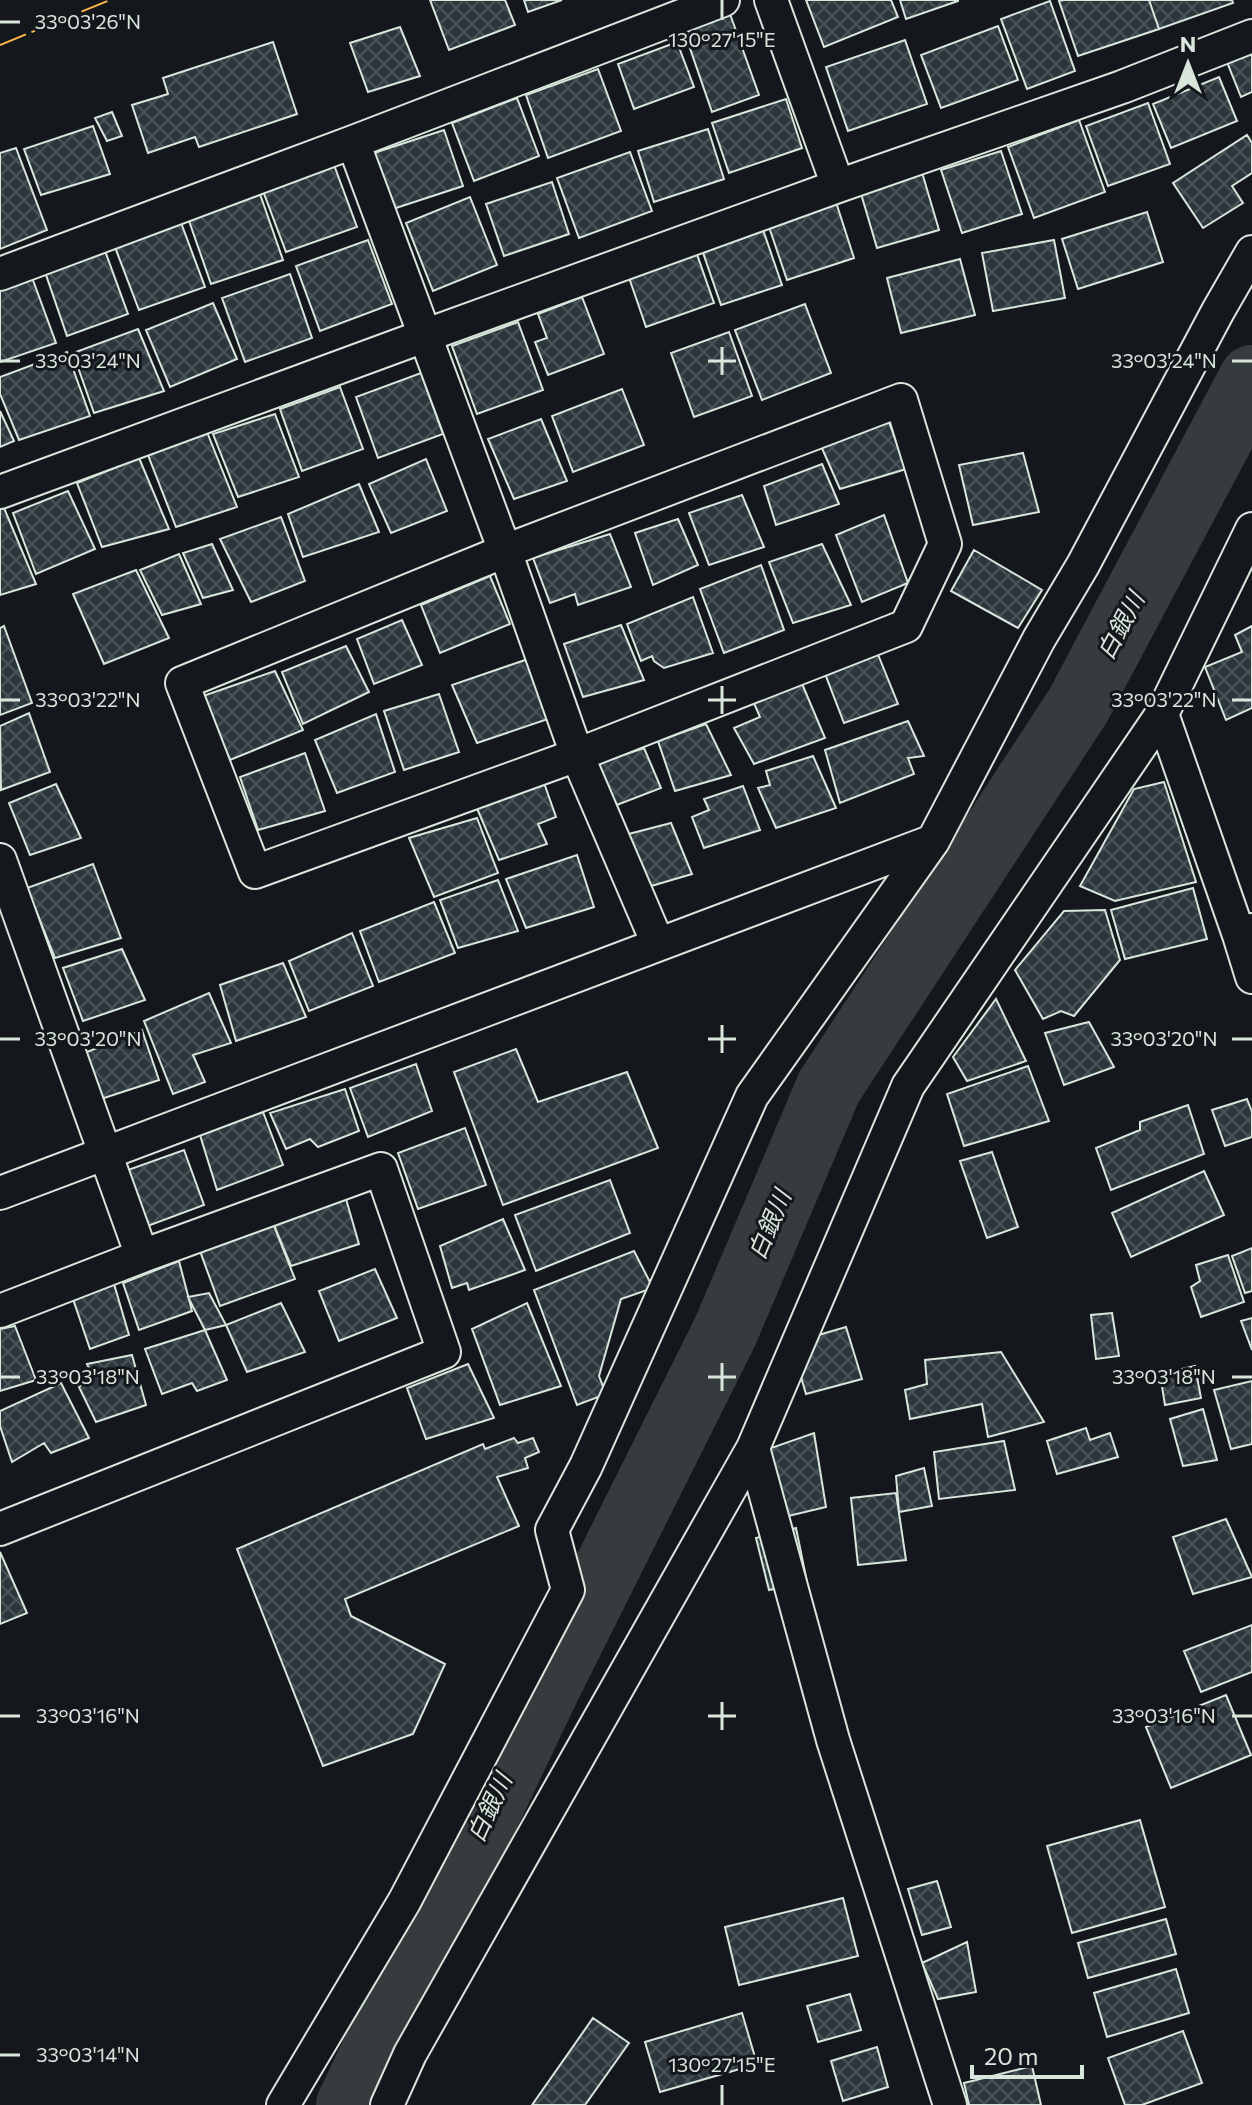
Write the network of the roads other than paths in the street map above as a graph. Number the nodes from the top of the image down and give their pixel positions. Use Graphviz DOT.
graph roads {
  1 [pos="723,0"];
  2 [pos="771,0"];
  3 [pos="1252,36"];
  4 [pos="353,142"];
  5 [pos="838,186"];
  6 [pos="1252,252"];
  7 [pos="0,274"];
  8 [pos="424,336"];
  9 [pos="0,492"];
  10 [pos="1252,529"];
  11 [pos="505,551"];
  12 [pos="1162,714"];
  13 [pos="577,755"];
  14 [pos="933,841"];
  15 [pos="0,860"];
  16 [pos="1246,932"];
  17 [pos="658,944"];
  18 [pos="1252,977"];
  19 [pos="106,1154"];
  20 [pos="0,1193"];
  21 [pos="142,1256"];
  22 [pos="0,1311"];
  23 [pos="753,1448"];
  24 [pos="0,1529"];
  25 [pos="283,2105"];
  26 [pos="387,2105"];
  27 [pos="950,2105"];
  1 -- 4 [label="street"];
  2 -- 5 [label="street"];
  3 -- 5 [label="street"];
  4 -- 7 [label="street"];
  4 -- 8 [label="street"];
  5 -- 8 [label="street"];
  6 -- 14 [label="street"];
  8 -- 9 [label="street"];
  8 -- 11 [label="street"];
  10 -- 12 [label="street"];
  11 -- 13 [label="street"];
  11 -- 13 [label="street"];
  11 -- 13 [label="street"];
  12 -- 16 [label="street"];
  12 -- 23 [label="street"];
  13 -- 17 [label="street"];
  14 -- 17 [label="street"];
  14 -- 25 [label="street"];
  15 -- 19 [label="street"];
  16 -- 18 [label="street"];
  17 -- 19 [label="street"];
  19 -- 20 [label="street"];
  19 -- 21 [label="street"];
  21 -- 22 [label="street"];
  21 -- 24 [label="street"];
  23 -- 26 [label="street"];
  23 -- 27 [label="street"];
}
